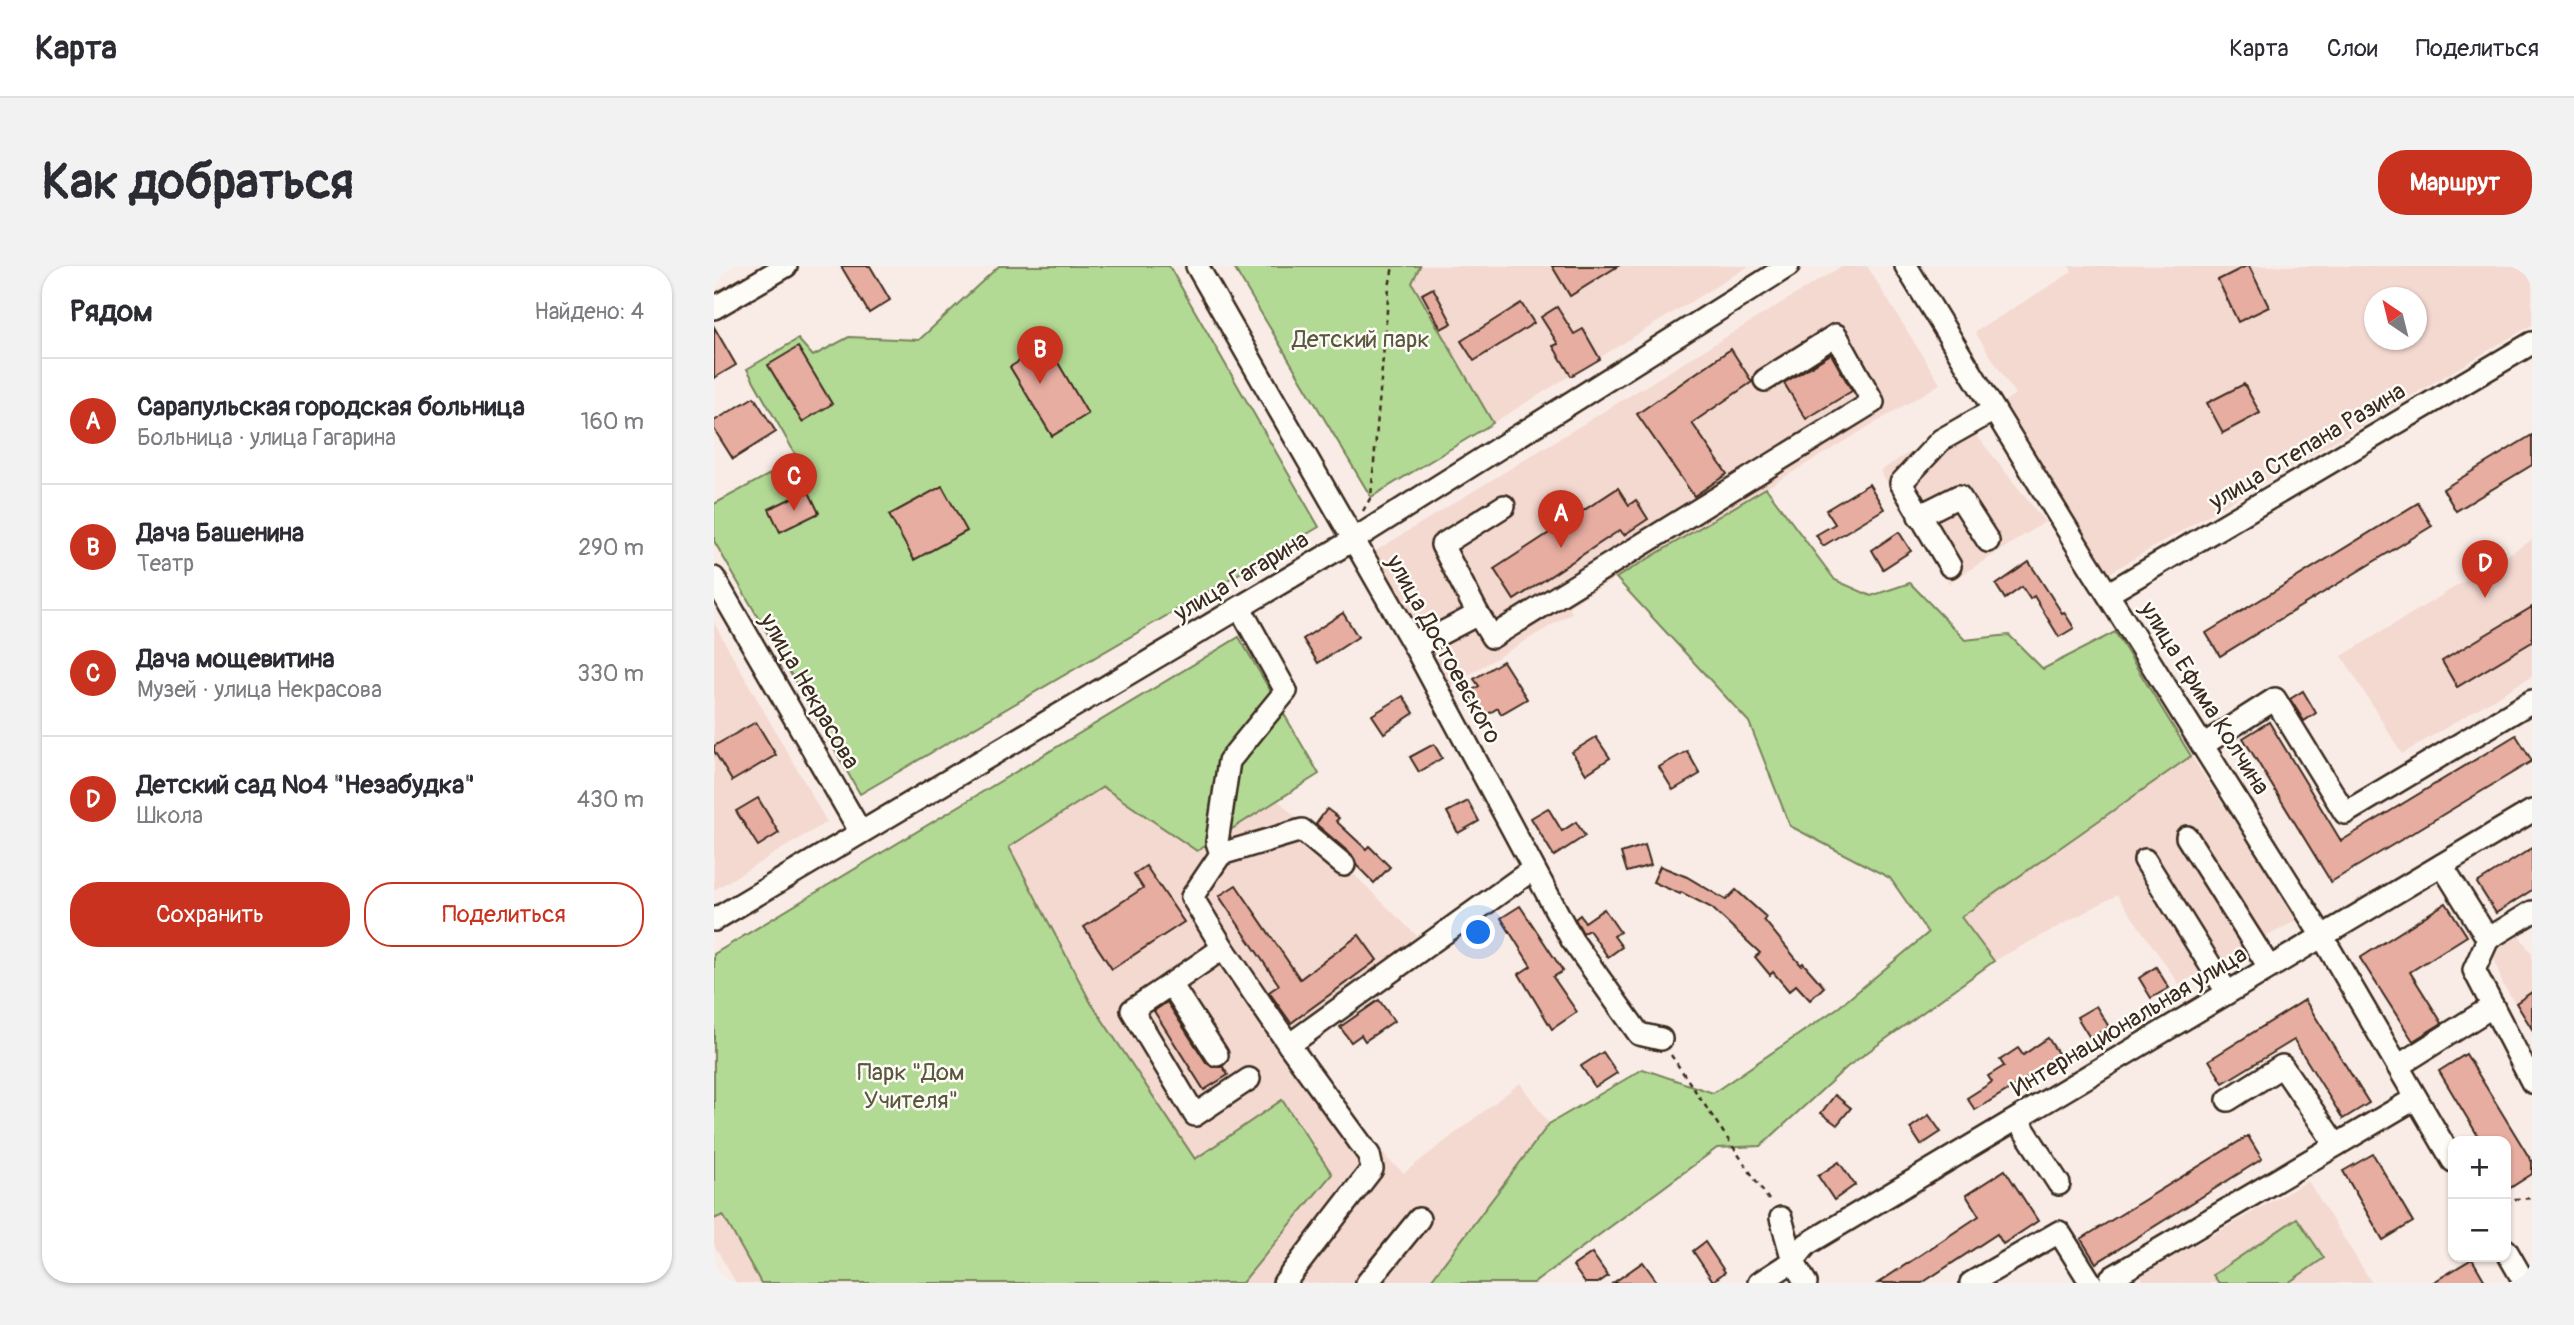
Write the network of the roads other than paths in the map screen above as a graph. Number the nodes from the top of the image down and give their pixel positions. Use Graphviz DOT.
graph roads {
  1 [pos="786,266"];
  2 [pos="1197,266"];
  3 [pos="1788,266"];
  4 [pos="1906,266"];
  5 [pos="714,308"];
  6 [pos="2532,343"];
  7 [pos="1765,380"];
  8 [pos="1994,410"];
  9 [pos="1504,506"];
  10 [pos="1919,516"];
  11 [pos="1353,540"];
  12 [pos="1988,541"];
  13 [pos="1950,566"];
  14 [pos="714,578"];
  15 [pos="2109,593"];
  16 [pos="1240,608"];
  17 [pos="1478,614"];
  18 [pos="1415,647"];
  19 [pos="2532,701"];
  20 [pos="2203,745"];
  21 [pos="2532,811"];
  22 [pos="860,831"];
  23 [pos="2187,837"];
  24 [pos="1221,854"];
  25 [pos="2145,860"];
  26 [pos="1344,865"];
  27 [pos="2442,865"];
  28 [pos="1533,869"];
  29 [pos="2532,912"];
  30 [pos="714,920"];
  31 [pos="2322,936"];
  32 [pos="2488,939"];
  33 [pos="1223,948"];
  34 [pos="2269,967"];
  35 [pos="1171,984"];
  36 [pos="2227,992"];
  37 [pos="2493,1006"];
  38 [pos="1661,1039"];
  39 [pos="1289,1045"];
  40 [pos="1217,1055"];
  41 [pos="2398,1066"];
  42 [pos="1249,1079"];
  43 [pos="2532,1082"];
  44 [pos="2416,1098"];
  45 [pos="2228,1100"];
  46 [pos="2017,1119"];
  47 [pos="2336,1145"];
  48 [pos="2448,1152"];
  49 [pos="2059,1184"];
  50 [pos="1781,1218"];
  51 [pos="1419,1219"];
  52 [pos="2511,1259"];
  53 [pos="1793,1261"];
  54 [pos="2101,1281"];
  55 [pos="1284,1283"];
  56 [pos="1367,1283"];
  57 [pos="1759,1283"];
  58 [pos="1806,1283"];
  59 [pos="1971,1283"];
  60 [pos="2525,1283"];
  1 -- 5 [label="street"];
  2 -- 11 [label="street, улица Достоевского"];
  3 -- 11 [label="street, улица Гагарина"];
  4 -- 8 [label="street, улица Ефима Колчина"];
  6 -- 15 [label="street, улица Степана Разина"];
  7 -- 17 [label="street"];
  8 -- 10 [label="street"];
  8 -- 15 [label="street, улица Ефима Колчина"];
  9 -- 17 [label="street"];
  10 -- 12 [label="street"];
  10 -- 13 [label="street"];
  11 -- 16 [label="street, улица Гагарина"];
  11 -- 18 [label="street, улица Достоевского"];
  14 -- 22 [label="street, улица Некрасова"];
  15 -- 20 [label="street, улица Ефима Колчина"];
  16 -- 22 [label="street, улица Гагарина"];
  16 -- 24 [label="street"];
  17 -- 18 [label="street"];
  18 -- 28 [label="street, улица Достоевского"];
  19 -- 20 [label="street"];
  20 -- 31 [label="street, улица Ефима Колчина"];
  21 -- 27 [label="street, Интернациональная улица"];
  22 -- 30 [label="street, улица Гагарина"];
  23 -- 34 [label="street"];
  24 -- 26 [label="street"];
  24 -- 33 [label="street"];
  25 -- 36 [label="street"];
  27 -- 31 [label="street, Интернациональная улица"];
  27 -- 32 [label="street"];
  28 -- 38 [label="street, улица Достоевского"];
  28 -- 39 [label="street"];
  29 -- 32 [label="street"];
  31 -- 34 [label="street, Интернациональная улица"];
  31 -- 41 [label="street, улица Ефима Колчина"];
  32 -- 37 [label="street"];
  33 -- 35 [label="street"];
  33 -- 39 [label="street"];
  34 -- 36 [label="street, Интернациональная улица"];
  35 -- 40 [label="street"];
  35 -- 42 [label="street"];
  36 -- 46 [label="street, Интернациональная улица"];
  37 -- 41 [label="street"];
  37 -- 43 [label="street"];
  39 -- 55 [label="street"];
  41 -- 44 [label="street, улица Ефима Колчина"];
  44 -- 47 [label="street"];
  44 -- 48 [label="street, улица Ефима Колчина"];
  45 -- 47 [label="street"];
  46 -- 49 [label="street"];
  46 -- 53 [label="street, Интернациональная улица"];
  47 -- 54 [label="street"];
  50 -- 53 [label="street"];
  51 -- 56 [label="street"];
  52 -- 60 [label="street"];
  53 -- 57 [label="street, Интернациональная улица"];
  53 -- 58 [label="street"];
  54 -- 59 [label="street"];
}
